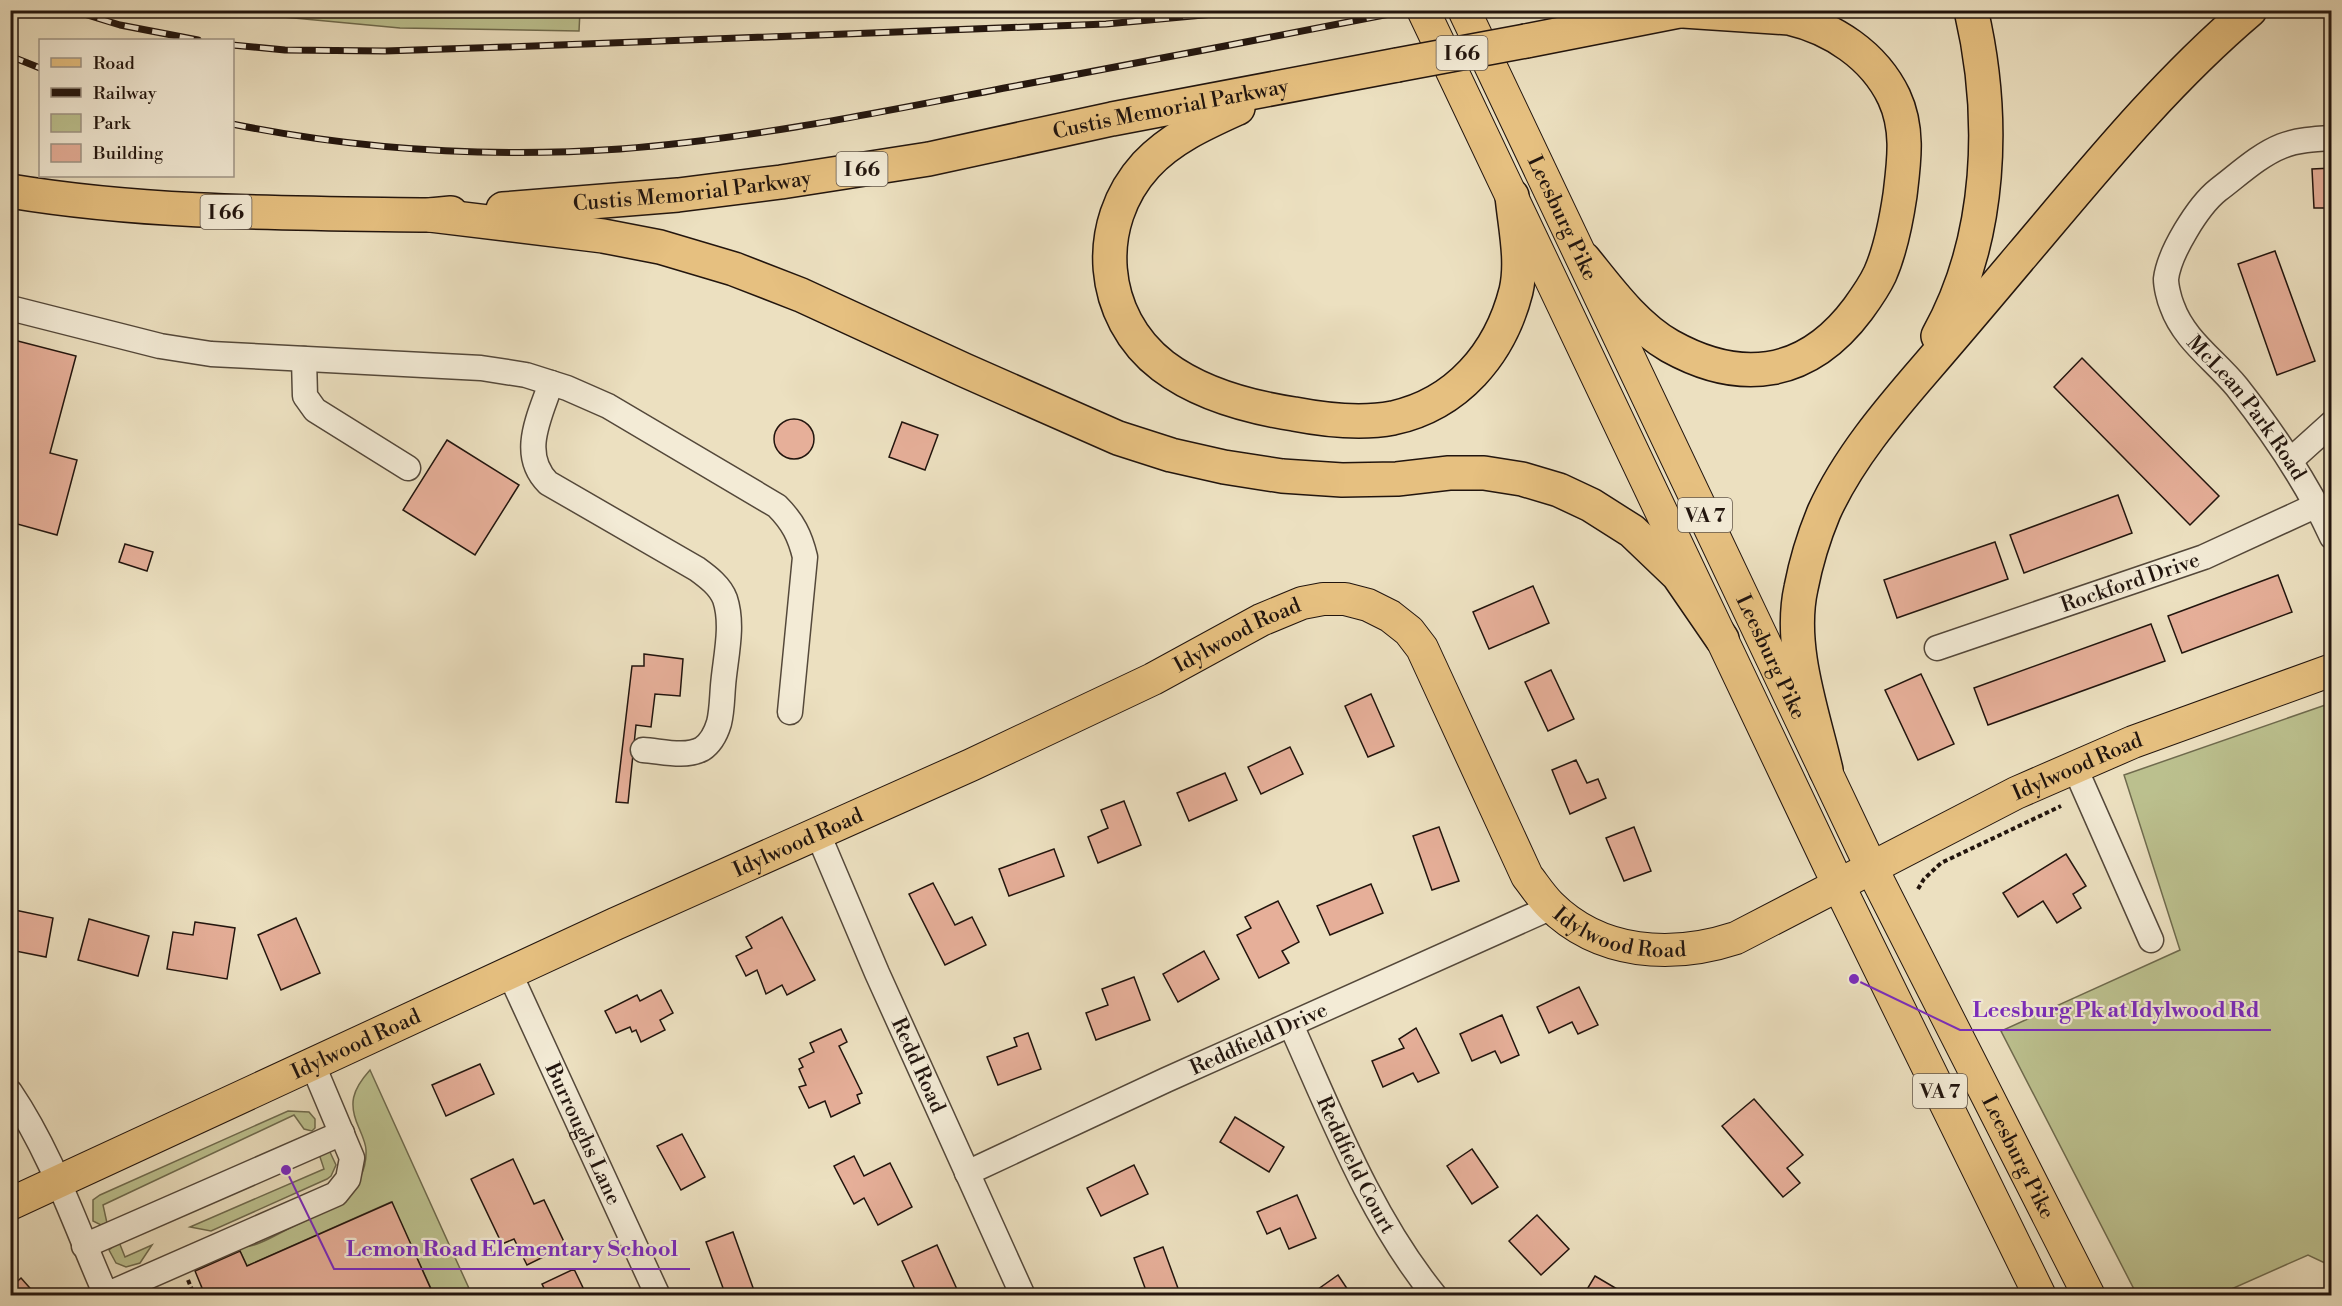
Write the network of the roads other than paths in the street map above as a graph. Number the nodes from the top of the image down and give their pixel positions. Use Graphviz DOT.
graph roads {
  1 [pos="1423,10"];
  2 [pos="1464,10"];
  3 [pos="1971,10"];
  4 [pos="2250,10"];
  5 [pos="1683,11"];
  6 [pos="1288,86"];
  7 [pos="2331,138"];
  8 [pos="10,191"];
  9 [pos="1512,196"];
  10 [pos="430,215"];
  11 [pos="1584,260"];
  12 [pos="10,308"];
  13 [pos="304,359"];
  14 [pos="551,383"];
  15 [pos="1902,397"];
  16 [pos="2331,423"];
  17 [pos="2291,460"];
  18 [pos="408,468"];
  19 [pos="2318,505"];
  20 [pos="2331,537"];
  21 [pos="1722,639"];
  22 [pos="1937,648"];
  23 [pos="2331,670"];
  24 [pos="790,712"];
  25 [pos="643,750"];
  26 [pos="2075,768"];
  27 [pos="1826,770"];
  28 [pos="818,834"];
  29 [pos="1871,867"];
  30 [pos="1839,886"];
  31 [pos="1552,907"];
  32 [pos="2151,940"];
  33 [pos="509,972"];
  34 [pos="1291,1025"];
  35 [pos="312,1063"];
  36 [pos="10,1092"];
  37 [pos="342,1133"];
  38 [pos="967,1173"];
  39 [pos="58,1181"];
  40 [pos="10,1204"];
  41 [pos="84,1246"];
  42 [pos="106,1295"];
  43 [pos="658,1296"];
  44 [pos="1023,1296"];
  45 [pos="1435,1296"];
  46 [pos="2040,1296"];
  47 [pos="2089,1296"];
  1 -- 9 [label="main road, Leesburg Pike / VA 7"];
  2 -- 11 [label="main road, Leesburg Pike / VA 7"];
  3 -- 15 [label="highway"];
  4 -- 15 [label="highway"];
  5 -- 6 [label="highway, Custis Memorial Parkway / I 66, bridge"];
  5 -- 11 [label="highway, Custis Memorial Parkway"];
  6 -- 9 [label="highway"];
  6 -- 10 [label="highway, Custis Memorial Parkway / I 66"];
  7 -- 17 [label="street, McLean Park Road"];
  8 -- 10 [label="highway, Custis Memorial Parkway / I 66"];
  9 -- 21 [label="main road, Leesburg Pike / VA 7"];
  10 -- 21 [label="highway"];
  11 -- 27 [label="main road, Leesburg Pike / VA 7"];
  12 -- 13 [label="street"];
  13 -- 14 [label="street"];
  13 -- 18 [label="street"];
  14 -- 24 [label="street"];
  14 -- 25 [label="street"];
  15 -- 27 [label="highway"];
  16 -- 17 [label="street"];
  17 -- 19 [label="street, McLean Park Road"];
  19 -- 20 [label="street, McLean Park Road"];
  19 -- 22 [label="street, Rockford Drive"];
  21 -- 30 [label="main road, Leesburg Pike / VA 7"];
  23 -- 26 [label="main road, Idylwood Road"];
  26 -- 29 [label="main road, Idylwood Road"];
  26 -- 32 [label="street"];
  27 -- 29 [label="main road, Leesburg Pike / VA 7"];
  28 -- 31 [label="main road, Idylwood Road"];
  28 -- 33 [label="main road, Idylwood Road"];
  28 -- 38 [label="street, Redd Road"];
  29 -- 30 [label="main road, Idylwood Road"];
  29 -- 47 [label="main road, Leesburg Pike / VA 7"];
  30 -- 31 [label="main road, Idylwood Road"];
  30 -- 46 [label="main road, Leesburg Pike / VA 7"];
  31 -- 34 [label="street, Reddfield Drive"];
  33 -- 35 [label="main road, Idylwood Road"];
  33 -- 43 [label="street, Burroughs Lane"];
  34 -- 38 [label="street, Reddfield Drive"];
  34 -- 45 [label="street, Reddfield Court"];
  35 -- 37 [label="street"];
  35 -- 39 [label="main road, Idylwood Road"];
  36 -- 39 [label="street"];
  37 -- 41 [label="street"];
  37 -- 42 [label="street"];
  38 -- 44 [label="street, Redd Road"];
  39 -- 40 [label="main road, Idylwood Road"];
  39 -- 41 [label="street"];
  41 -- 42 [label="street"];
}
